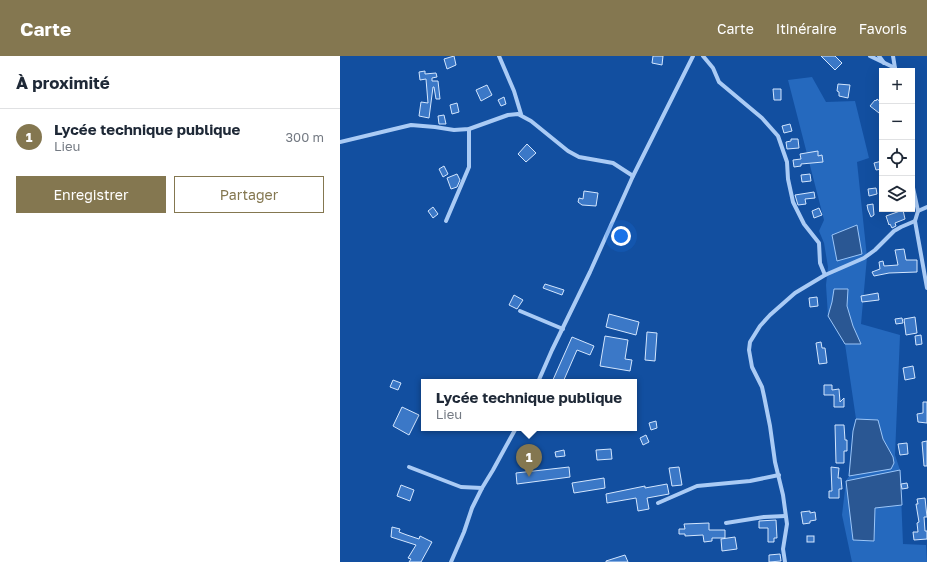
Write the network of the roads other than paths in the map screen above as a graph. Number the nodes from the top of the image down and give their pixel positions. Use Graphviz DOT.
graph roads {
  1 [pos="499,56"];
  2 [pos="693,56"];
  3 [pos="703,56"];
  4 [pos="870,56"];
  5 [pos="879,56"];
  6 [pos="893,56"];
  7 [pos="884,63"];
  8 [pos="893,68"];
  9 [pos="895,68"];
  10 [pos="521,114"];
  11 [pos="469,129"];
  12 [pos="340,142"];
  13 [pos="633,176"];
  14 [pos="915,198"];
  15 [pos="927,207"];
  16 [pos="918,212"];
  17 [pos="446,221"];
  18 [pos="915,221"];
  19 [pos="824,275"];
  20 [pos="927,288"];
  21 [pos="520,310"];
  22 [pos="563,329"];
  23 [pos="539,379"];
  24 [pos="514,431"];
  25 [pos="409,468"];
  26 [pos="779,476"];
  27 [pos="482,488"];
  28 [pos="658,503"];
  29 [pos="786,516"];
  30 [pos="726,523"];
  31 [pos="451,562"];
  32 [pos="785,562"];
  1 -- 10 [label="street"];
  2 -- 13 [label="street"];
  3 -- 19 [label="street"];
  4 -- 7 [label="street"];
  5 -- 7 [label="street"];
  6 -- 9 [label="street"];
  7 -- 8 [label="street"];
  10 -- 11 [label="street"];
  10 -- 13 [label="street"];
  11 -- 12 [label="street"];
  11 -- 17 [label="street"];
  13 -- 22 [label="street"];
  14 -- 16 [label="street"];
  15 -- 16 [label="street"];
  16 -- 18 [label="street"];
  18 -- 19 [label="street"];
  18 -- 20 [label="street"];
  19 -- 26 [label="street"];
  21 -- 22 [label="street"];
  22 -- 23 [label="street"];
  24 -- 27 [label="street"];
  25 -- 27 [label="street"];
  26 -- 28 [label="street"];
  26 -- 29 [label="street"];
  27 -- 31 [label="street"];
  29 -- 30 [label="street"];
  29 -- 32 [label="street"];
}
